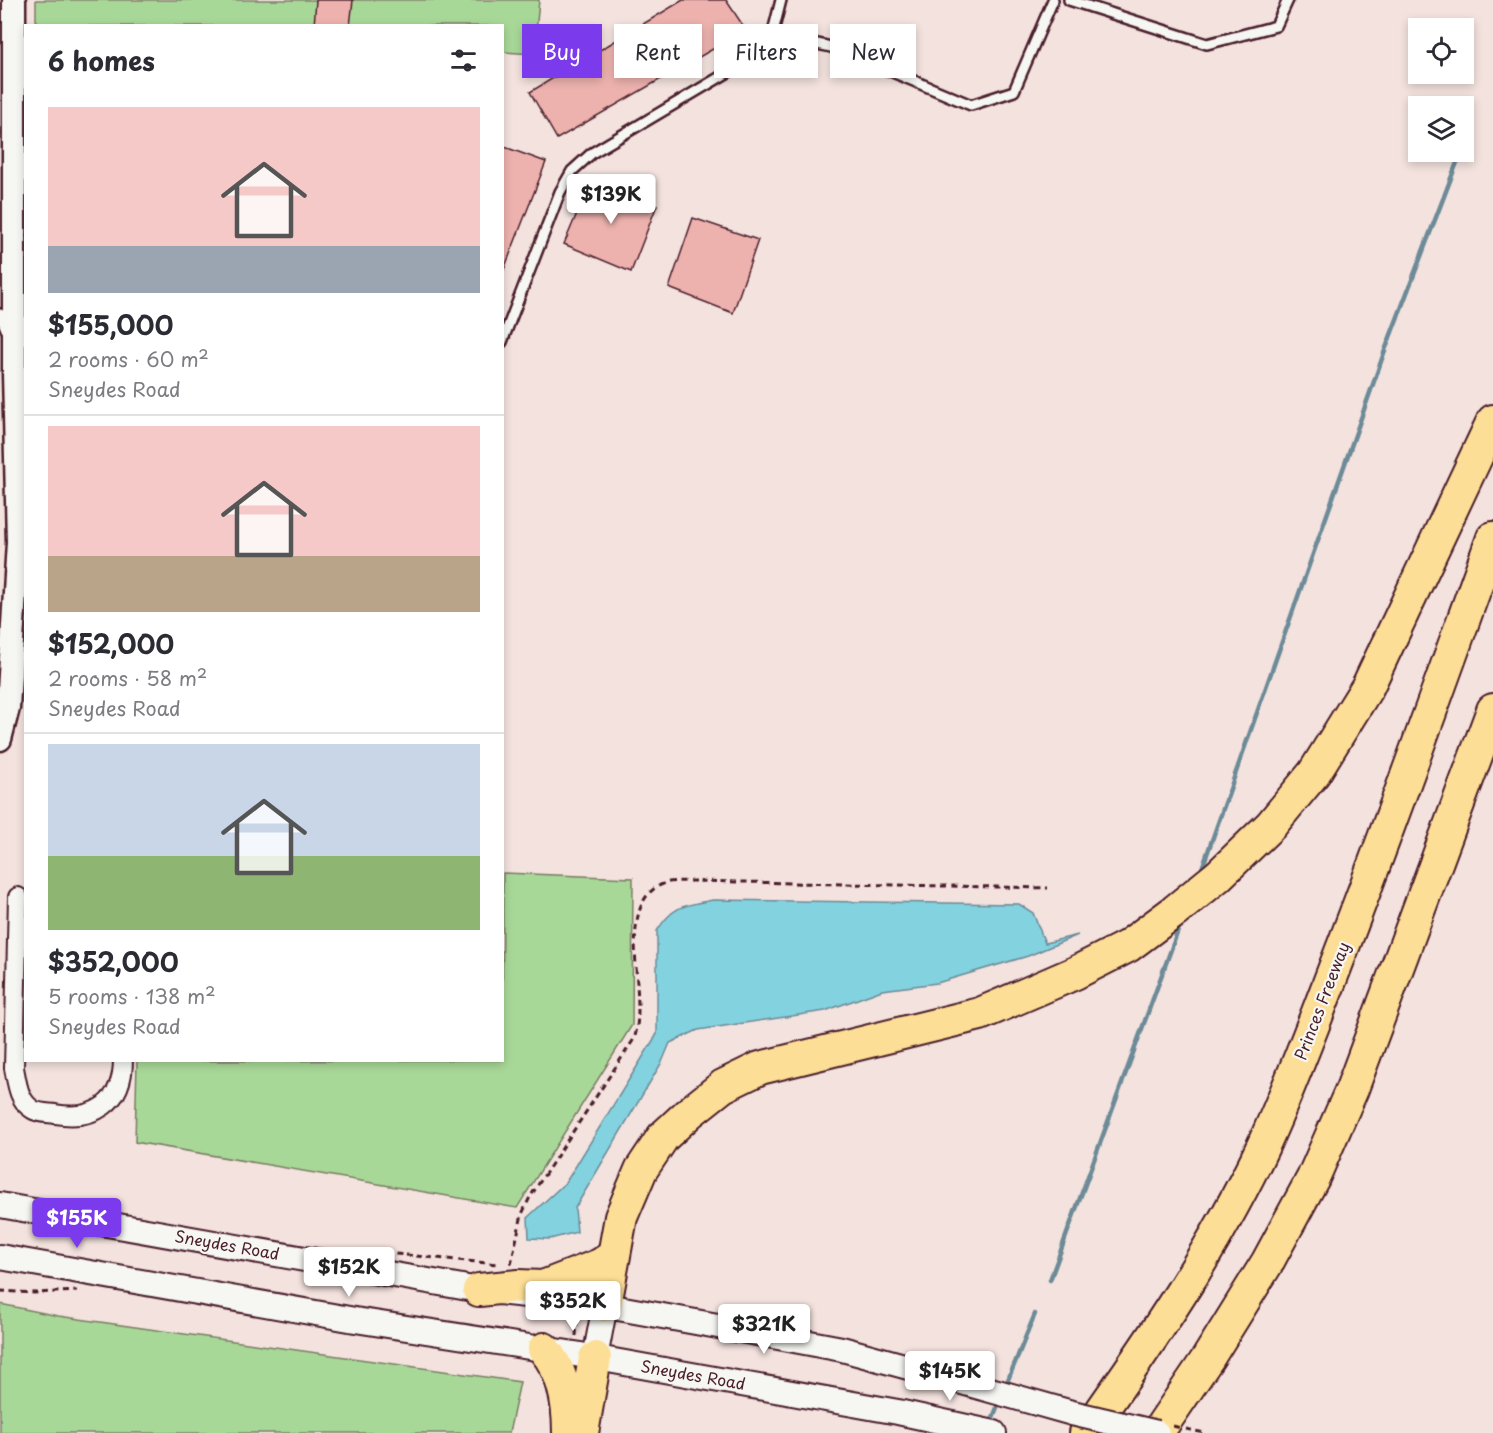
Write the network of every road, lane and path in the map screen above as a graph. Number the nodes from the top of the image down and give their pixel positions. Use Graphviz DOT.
graph roads {
  1 [pos="14,0"];
  2 [pos="781,0"];
  3 [pos="1053,0"];
  4 [pos="1069,0"];
  5 [pos="1288,0"];
  6 [pos="775,24"];
  7 [pos="818,45"];
  8 [pos="718,78"];
  9 [pos="0,314"];
  10 [pos="504,337"];
  11 [pos="14,373"];
  12 [pos="1493,421"];
  13 [pos="1493,538"];
  14 [pos="22,542"];
  15 [pos="1493,710"];
  16 [pos="0,739"];
  17 [pos="1048,888"];
  18 [pos="14,897"];
  19 [pos="123,1062"];
  20 [pos="0,1205"];
  21 [pos="383,1253"];
  22 [pos="0,1257"];
  23 [pos="612,1257"];
  24 [pos="479,1290"];
  25 [pos="593,1304"];
  26 [pos="544,1348"];
  27 [pos="585,1356"];
  28 [pos="1165,1431"];
  29 [pos="569,1433"];
  30 [pos="582,1433"];
  31 [pos="994,1433"];
  32 [pos="1086,1433"];
  33 [pos="1204,1433"];
  1 -- 11 [label="street"];
  2 -- 6 [label="lane"];
  3 -- 7 [label="lane"];
  4 -- 5 [label="lane"];
  8 -- 10 [label="lane"];
  9 -- 11 [label="lane"];
  11 -- 14 [label="street"];
  12 -- 23 [label="highway"];
  13 -- 32 [label="highway, Princes Freeway"];
  14 -- 16 [label="street"];
  15 -- 28 [label="highway"];
  17 -- 21 [label="path"];
  18 -- 19 [label="street"];
  20 -- 24 [label="main road, Sneydes Road"];
  22 -- 26 [label="main road, Sneydes Road"];
  23 -- 24 [label="highway"];
  23 -- 25 [label="highway"];
  24 -- 25 [label="main road, Sneydes Road"];
  25 -- 27 [label="main road"];
  25 -- 27 [label="path"];
  25 -- 28 [label="main road, Sneydes Road, bridge"];
  26 -- 27 [label="main road, Sneydes Road"];
  26 -- 29 [label="highway"];
  27 -- 30 [label="highway"];
  27 -- 31 [label="main road, Sneydes Road"];
  28 -- 33 [label="path"];
}
